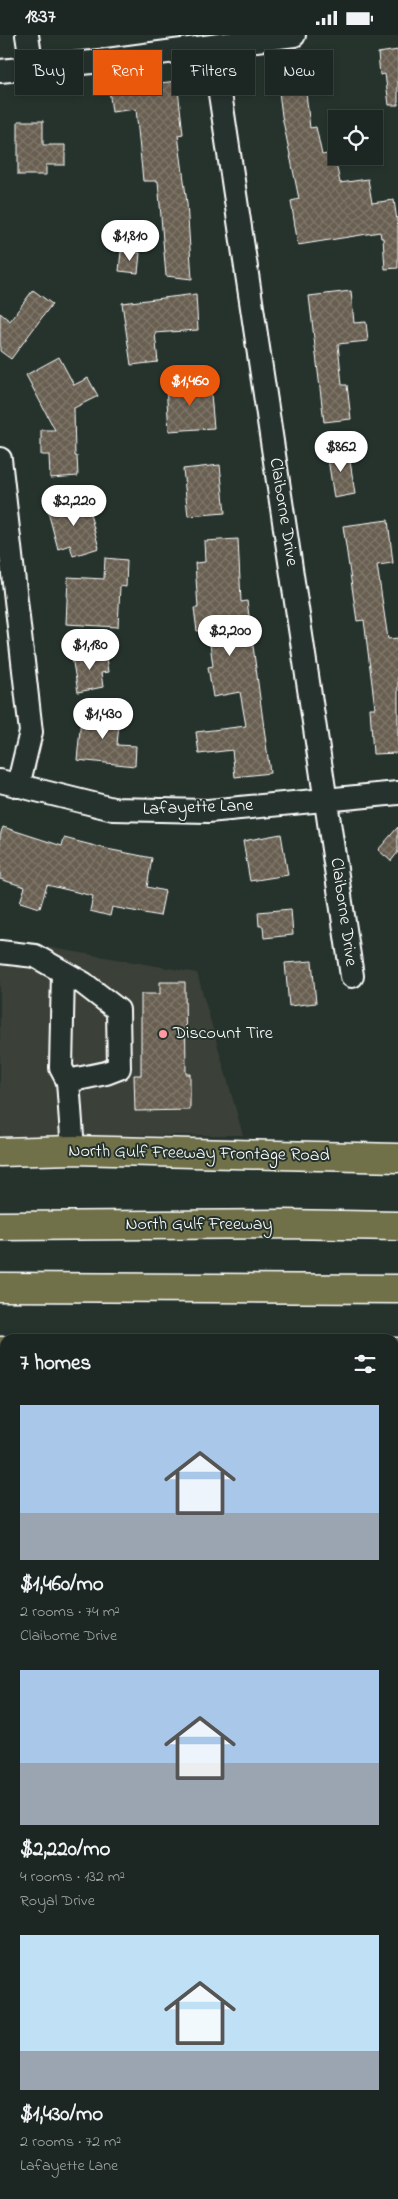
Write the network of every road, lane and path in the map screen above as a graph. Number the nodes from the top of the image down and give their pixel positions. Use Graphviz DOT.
graph roads {
  1 [pos="27,35"];
  2 [pos="294,35"];
  3 [pos="164,44"];
  4 [pos="213,47"];
  5 [pos="29,50"];
  6 [pos="83,59"];
  7 [pos="15,70"];
  8 [pos="0,71"];
  9 [pos="0,459"];
  10 [pos="9,784"];
  11 [pos="398,793"];
  12 [pos="326,800"];
  13 [pos="0,951"];
  14 [pos="63,972"];
  15 [pos="352,976"];
  16 [pos="68,1081"];
  17 [pos="73,1150"];
  18 [pos="0,1152"];
  19 [pos="398,1158"];
  20 [pos="0,1226"];
  21 [pos="398,1226"];
  22 [pos="0,1287"];
  23 [pos="398,1289"];
  1 -- 5 [label="street"];
  2 -- 4 [label="street"];
  3 -- 4 [label="street"];
  3 -- 6 [label="street"];
  4 -- 12 [label="street, Claiborne Drive"];
  7 -- 8 [label="street"];
  9 -- 10 [label="street"];
  10 -- 12 [label="street, Lafayette Lane"];
  11 -- 12 [label="street, Lafayette Lane"];
  12 -- 15 [label="street, Claiborne Drive"];
  13 -- 14 [label="street"];
  14 -- 16 [label="street"];
  14 -- 16 [label="street"];
  16 -- 17 [label="street"];
  17 -- 18 [label="main road, North Gulf Freeway Frontage Road"];
  17 -- 19 [label="main road, North Gulf Freeway Frontage Road"];
  20 -- 21 [label="main road, North Gulf Freeway"];
  22 -- 23 [label="main road"];
}
